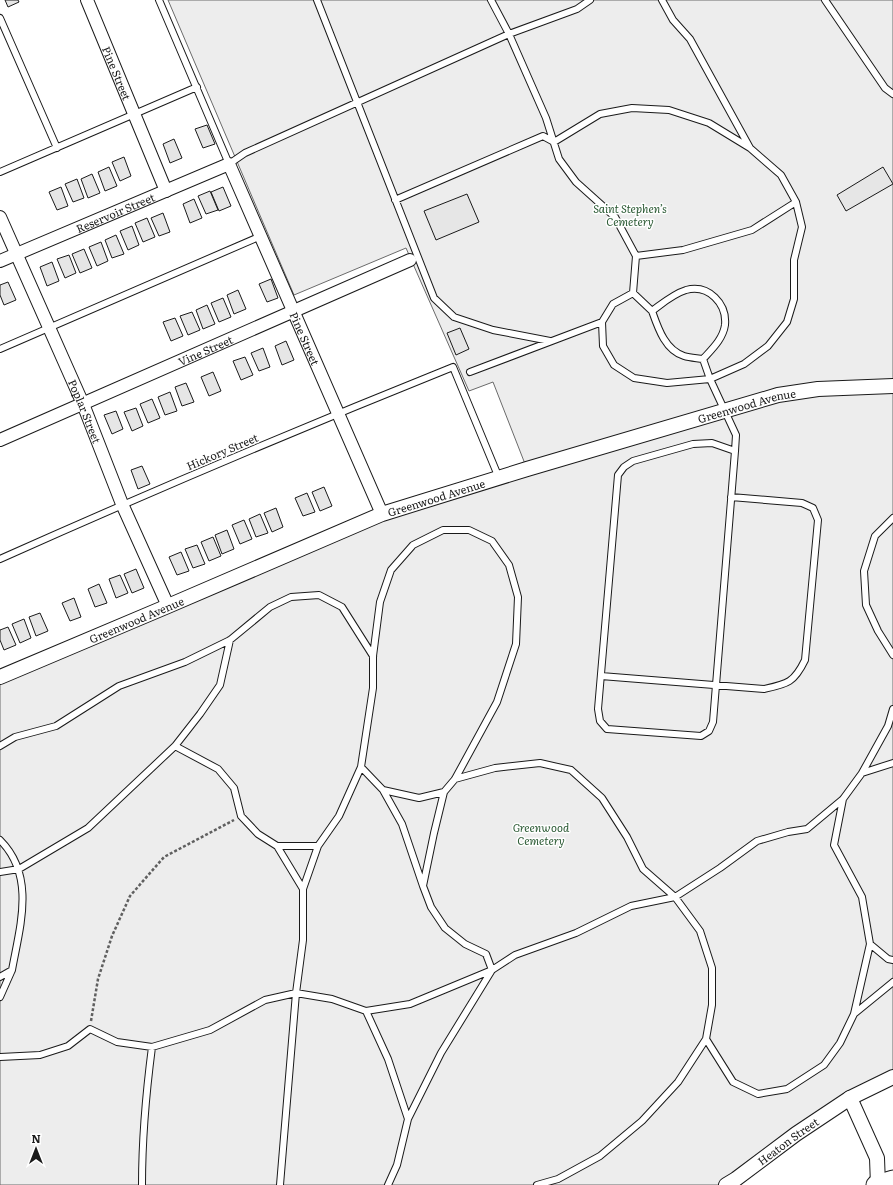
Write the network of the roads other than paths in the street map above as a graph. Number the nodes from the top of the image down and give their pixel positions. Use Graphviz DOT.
graph roads {
  1 [pos="87,0"];
  2 [pos="159,0"];
  3 [pos="316,0"];
  4 [pos="491,0"];
  5 [pos="590,0"];
  6 [pos="662,0"];
  7 [pos="825,0"];
  8 [pos="0,18"];
  9 [pos="509,34"];
  10 [pos="197,87"];
  11 [pos="893,94"];
  12 [pos="357,103"];
  13 [pos="135,114"];
  14 [pos="554,142"];
  15 [pos="57,148"];
  16 [pos="750,148"];
  17 [pos="229,164"];
  18 [pos="0,172"];
  19 [pos="166,191"];
  20 [pos="395,200"];
  21 [pos="796,202"];
  22 [pos="0,217"];
  23 [pos="261,236"];
  24 [pos="16,254"];
  25 [pos="636,256"];
  26 [pos="410,260"];
  27 [pos="0,261"];
  28 [pos="633,293"];
  29 [pos="293,311"];
  30 [pos="652,311"];
  31 [pos="602,322"];
  32 [pos="50,328"];
  33 [pos="550,341"];
  34 [pos="0,350"];
  35 [pos="703,359"];
  36 [pos="470,372"];
  37 [pos="710,378"];
  38 [pos="893,386"];
  39 [pos="83,404"];
  40 [pos="725,410"];
  41 [pos="338,413"];
  42 [pos="0,440"];
  43 [pos="735,452"];
  44 [pos="499,478"];
  45 [pos="731,497"];
  46 [pos="122,504"];
  47 [pos="382,514"];
  48 [pos="893,518"];
  49 [pos="0,559"];
  50 [pos="168,606"];
  51 [pos="230,640"];
  52 [pos="893,655"];
  53 [pos="373,656"];
  54 [pos="601,676"];
  55 [pos="0,677"];
  56 [pos="716,685"];
  57 [pos="893,709"];
  58 [pos="0,746"];
  59 [pos="175,746"];
  60 [pos="893,763"];
  61 [pos="361,767"];
  62 [pos="862,773"];
  63 [pos="455,779"];
  64 [pos="383,790"];
  65 [pos="444,792"];
  66 [pos="843,799"];
  67 [pos="0,840"];
  68 [pos="277,846"];
  69 [pos="318,846"];
  70 [pos="19,869"];
  71 [pos="0,872"];
  72 [pos="423,886"];
  73 [pos="303,889"];
  74 [pos="675,897"];
  75 [pos="870,944"];
  76 [pos="893,960"];
  77 [pos="12,970"];
  78 [pos="492,970"];
  79 [pos="0,977"];
  80 [pos="893,982"];
  81 [pos="296,993"];
  82 [pos="0,997"];
  83 [pos="366,1011"];
  84 [pos="854,1014"];
  85 [pos="706,1039"];
  86 [pos="152,1047"];
  87 [pos="0,1057"];
  88 [pos="893,1077"];
  89 [pos="850,1098"];
  90 [pos="408,1119"];
  91 [pos="881,1184"];
  92 [pos="142,1185"];
  93 [pos="280,1185"];
  94 [pos="388,1185"];
  95 [pos="537,1185"];
  96 [pos="726,1185"];
  1 -- 13 [label="street, Pine Street"];
  2 -- 10 [label="lane"];
  3 -- 12 [label="lane"];
  4 -- 9 [label="lane"];
  5 -- 9 [label="lane"];
  6 -- 16 [label="lane"];
  7 -- 11 [label="lane"];
  8 -- 15 [label="lane"];
  9 -- 12 [label="lane"];
  9 -- 14 [label="lane"];
  10 -- 13 [label="lane"];
  10 -- 17 [label="lane"];
  12 -- 17 [label="lane"];
  12 -- 20 [label="lane"];
  13 -- 15 [label="lane"];
  13 -- 19 [label="street, Pine Street"];
  14 -- 16 [label="lane"];
  14 -- 20 [label="lane"];
  14 -- 25 [label="lane"];
  15 -- 18 [label="lane"];
  16 -- 21 [label="lane"];
  17 -- 19 [label="street, Reservoir Street"];
  17 -- 23 [label="street, Pine Street"];
  19 -- 24 [label="street, Reservoir Street"];
  20 -- 33 [label="lane"];
  21 -- 25 [label="lane"];
  21 -- 37 [label="lane"];
  22 -- 24 [label="street, Poplar Street"];
  23 -- 29 [label="street, Pine Street"];
  23 -- 32 [label="lane"];
  24 -- 27 [label="street, Reservoir Street"];
  24 -- 32 [label="street, Poplar Street"];
  25 -- 28 [label="lane"];
  26 -- 29 [label="street, Vine Street"];
  28 -- 30 [label="lane"];
  28 -- 31 [label="lane"];
  29 -- 39 [label="street, Vine Street"];
  29 -- 41 [label="street, Pine Street"];
  30 -- 35 [label="lane"];
  30 -- 35 [label="lane"];
  31 -- 33 [label="lane"];
  31 -- 37 [label="lane"];
  32 -- 34 [label="lane"];
  32 -- 39 [label="street, Poplar Street"];
  33 -- 36 [label="lane"];
  35 -- 37 [label="lane"];
  37 -- 40 [label="lane"];
  38 -- 40 [label="street, Greenwood Avenue"];
  39 -- 42 [label="street, Vine Street"];
  39 -- 46 [label="street, Poplar Street"];
  40 -- 43 [label="lane"];
  40 -- 44 [label="street, Greenwood Avenue"];
  41 -- 44 [label="lane, Hickory Street"];
  41 -- 46 [label="lane, Hickory Street"];
  41 -- 47 [label="street, Pine Street"];
  43 -- 45 [label="lane"];
  43 -- 54 [label="lane"];
  44 -- 47 [label="street, Greenwood Avenue"];
  45 -- 56 [label="lane"];
  45 -- 56 [label="lane"];
  46 -- 49 [label="lane, Hickory Street"];
  46 -- 50 [label="street, Poplar Street"];
  47 -- 50 [label="street, Greenwood Avenue"];
  48 -- 52 [label="lane"];
  50 -- 55 [label="street, Greenwood Avenue"];
  51 -- 53 [label="lane"];
  51 -- 58 [label="lane"];
  51 -- 59 [label="lane"];
  53 -- 61 [label="lane"];
  53 -- 63 [label="lane"];
  54 -- 56 [label="lane"];
  54 -- 56 [label="lane"];
  57 -- 62 [label="lane"];
  59 -- 68 [label="lane"];
  59 -- 70 [label="lane"];
  60 -- 62 [label="lane"];
  61 -- 64 [label="lane"];
  61 -- 69 [label="lane"];
  62 -- 66 [label="lane"];
  63 -- 65 [label="lane"];
  63 -- 74 [label="lane"];
  64 -- 65 [label="lane"];
  64 -- 72 [label="lane"];
  65 -- 72 [label="lane"];
  66 -- 74 [label="lane"];
  66 -- 75 [label="lane"];
  67 -- 70 [label="lane"];
  68 -- 69 [label="lane"];
  68 -- 73 [label="lane"];
  69 -- 73 [label="lane"];
  70 -- 71 [label="lane"];
  70 -- 77 [label="lane"];
  72 -- 78 [label="lane"];
  73 -- 81 [label="lane"];
  74 -- 78 [label="lane"];
  74 -- 85 [label="lane"];
  75 -- 76 [label="lane"];
  75 -- 84 [label="lane"];
  77 -- 79 [label="lane"];
  77 -- 82 [label="lane"];
  78 -- 83 [label="lane"];
  78 -- 90 [label="lane"];
  80 -- 84 [label="lane"];
  81 -- 83 [label="lane"];
  81 -- 86 [label="lane"];
  81 -- 93 [label="lane"];
  83 -- 90 [label="lane"];
  84 -- 85 [label="lane"];
  85 -- 95 [label="lane"];
  86 -- 87 [label="lane"];
  86 -- 92 [label="lane"];
  88 -- 89 [label="street, Heaton Street"];
  89 -- 91 [label="street"];
  89 -- 96 [label="street, Heaton Street"];
  90 -- 94 [label="lane"];
}
